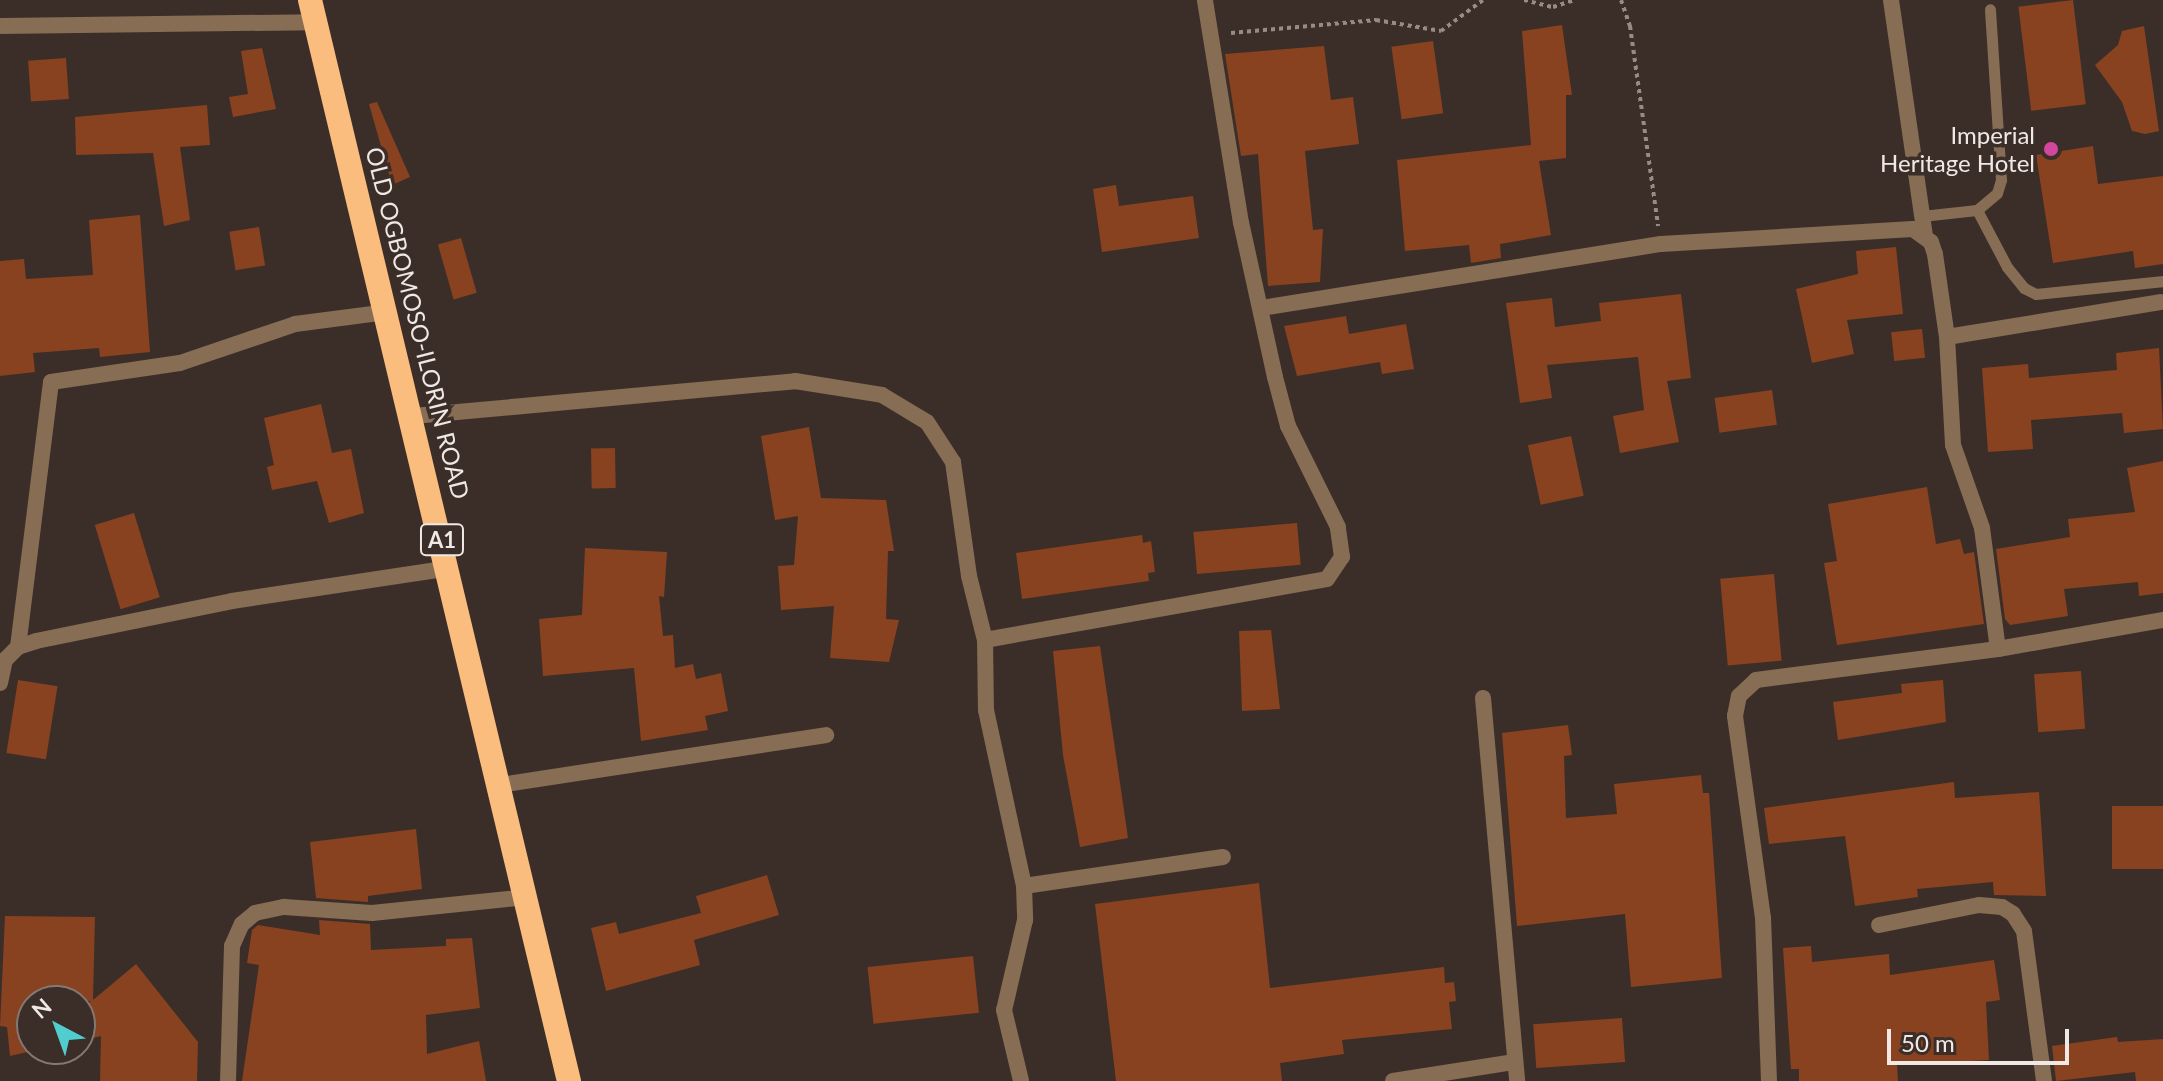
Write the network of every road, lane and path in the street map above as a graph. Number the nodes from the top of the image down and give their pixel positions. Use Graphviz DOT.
graph roads {
  1 [pos="1205,0"];
  2 [pos="1483,0"];
  3 [pos="1524,0"];
  4 [pos="1575,0"];
  5 [pos="1621,0"];
  6 [pos="1891,0"];
  7 [pos="1990,9"];
  8 [pos="312,11"];
  9 [pos="0,26"];
  10 [pos="1212,35"];
  11 [pos="1977,210"];
  12 [pos="1922,216"];
  13 [pos="1925,236"];
  14 [pos="1661,244"];
  15 [pos="2163,281"];
  16 [pos="2160,302"];
  17 [pos="1261,308"];
  18 [pos="388,312"];
  19 [pos="1947,337"];
  20 [pos="413,416"];
  21 [pos="449,568"];
  22 [pos="2163,620"];
  23 [pos="985,640"];
  24 [pos="18,647"];
  25 [pos="1998,649"];
  26 [pos="0,683"];
  27 [pos="1483,698"];
  28 [pos="826,735"];
  29 [pos="500,785"];
  30 [pos="1223,857"];
  31 [pos="1024,886"];
  32 [pos="526,897"];
  33 [pos="1879,925"];
  34 [pos="1515,1062"];
  35 [pos="228,1081"];
  36 [pos="569,1081"];
  37 [pos="1021,1081"];
  38 [pos="1393,1081"];
  39 [pos="1517,1081"];
  40 [pos="1769,1081"];
  41 [pos="2044,1081"];
  1 -- 10 [label="street"];
  2 -- 10 [label="path"];
  3 -- 4 [label="path"];
  5 -- 14 [label="path"];
  6 -- 12 [label="street"];
  7 -- 11 [label="lane"];
  8 -- 9 [label="street"];
  8 -- 18 [label="highway, OLD OGBOMOSO-ILORIN ROAD / A1"];
  10 -- 17 [label="street"];
  11 -- 12 [label="lane"];
  11 -- 15 [label="lane"];
  12 -- 13 [label="street"];
  13 -- 14 [label="street"];
  13 -- 19 [label="street"];
  14 -- 17 [label="street"];
  16 -- 19 [label="street"];
  17 -- 23 [label="street"];
  18 -- 20 [label="highway, OLD OGBOMOSO-ILORIN ROAD / A1"];
  18 -- 24 [label="street"];
  19 -- 25 [label="street"];
  20 -- 21 [label="highway, OLD OGBOMOSO-ILORIN ROAD / A1"];
  20 -- 23 [label="street"];
  21 -- 24 [label="street"];
  21 -- 29 [label="highway, OLD OGBOMOSO-ILORIN ROAD / A1"];
  22 -- 25 [label="street"];
  23 -- 31 [label="street"];
  24 -- 26 [label="street"];
  25 -- 40 [label="street"];
  27 -- 34 [label="street"];
  28 -- 29 [label="street"];
  29 -- 32 [label="highway, OLD OGBOMOSO-ILORIN ROAD / A1"];
  30 -- 31 [label="street"];
  31 -- 37 [label="street"];
  32 -- 35 [label="street"];
  32 -- 36 [label="highway, OLD OGBOMOSO-ILORIN ROAD / A1"];
  33 -- 41 [label="street"];
  34 -- 38 [label="street"];
  34 -- 39 [label="street"];
}
